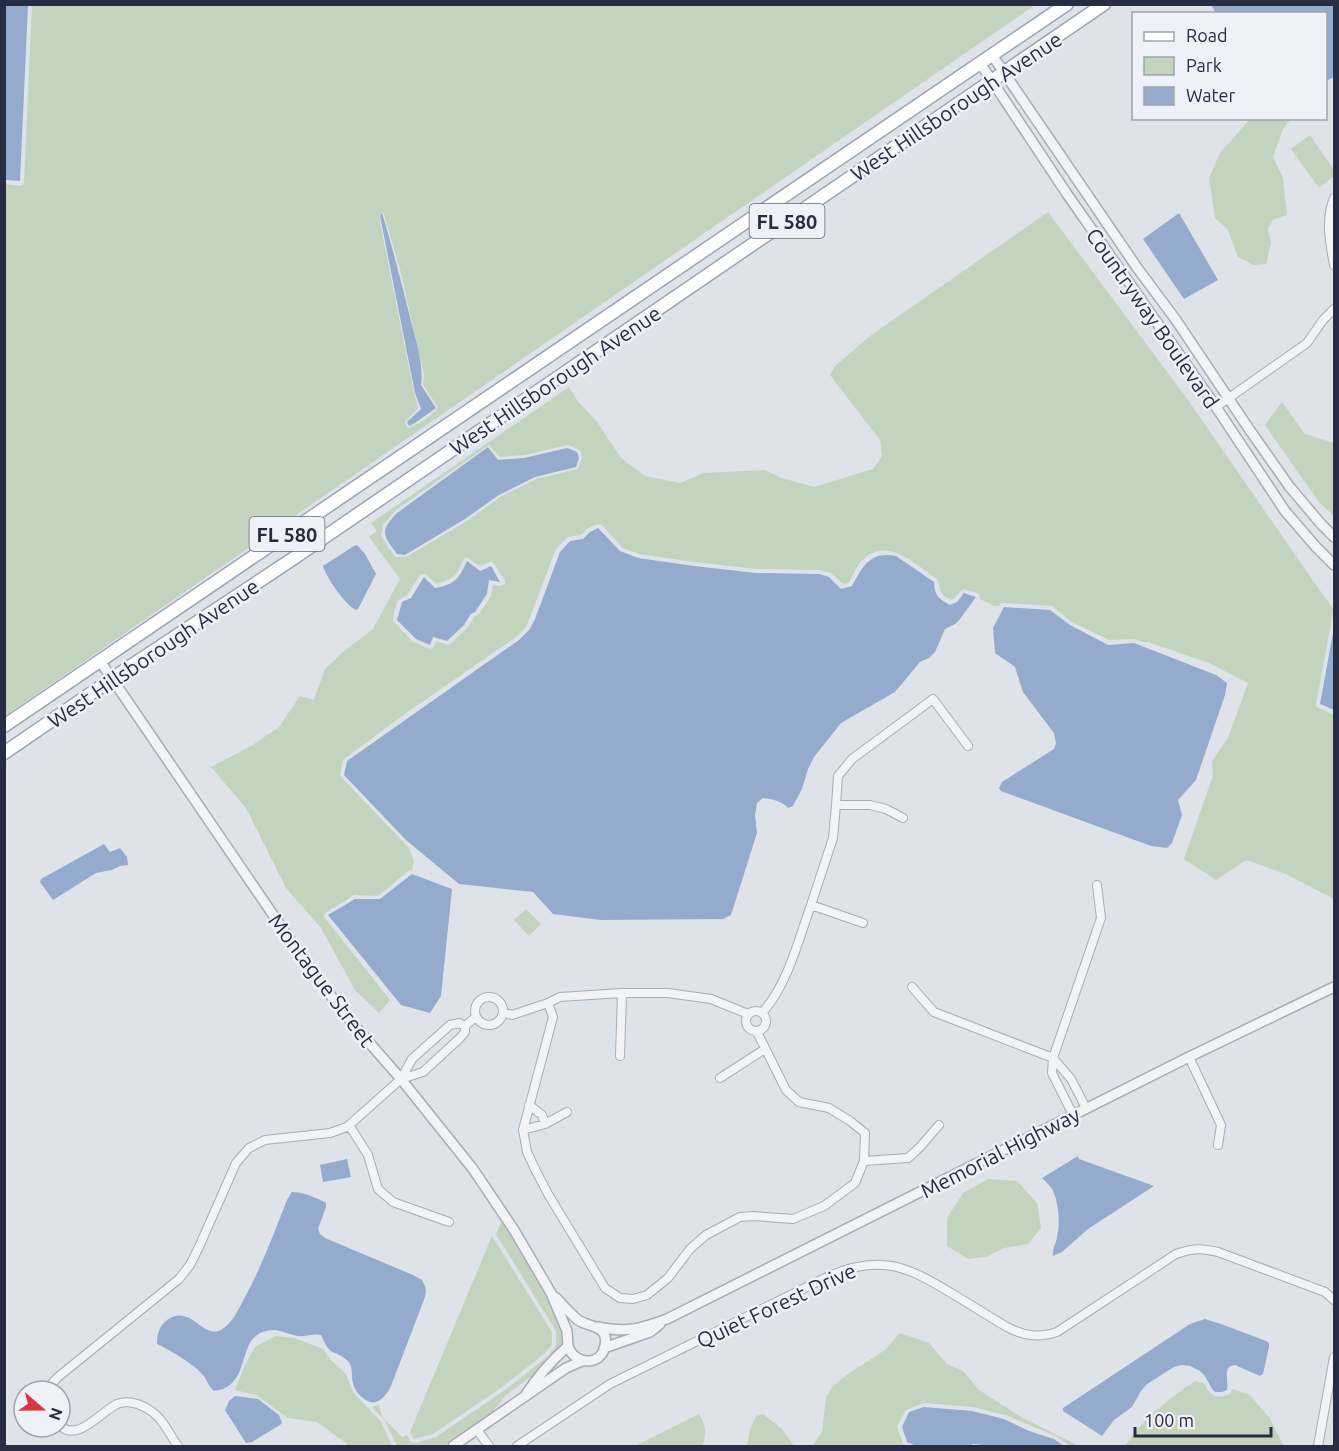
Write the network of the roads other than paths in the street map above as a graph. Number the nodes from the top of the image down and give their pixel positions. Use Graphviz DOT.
graph roads {
  1 [pos="1067,4"];
  2 [pos="1104,4"];
  3 [pos="992,55"];
  4 [pos="980,63"];
  5 [pos="1005,73"];
  6 [pos="992,81"];
  7 [pos="1335,198"];
  8 [pos="1335,266"];
  9 [pos="1335,309"];
  10 [pos="1228,398"];
  11 [pos="1216,407"];
  12 [pos="1335,537"];
  13 [pos="1335,565"];
  14 [pos="100,661"];
  15 [pos="112,679"];
  16 [pos="4,726"];
  17 [pos="968,746"];
  18 [pos="4,753"];
  19 [pos="836,805"];
  20 [pos="903,818"];
  21 [pos="1097,885"];
  22 [pos="811,905"];
  23 [pos="863,923"];
  24 [pos="912,987"];
  25 [pos="1335,987"];
  26 [pos="622,993"];
  27 [pos="548,1003"];
  28 [pos="503,1012"];
  29 [pos="762,1013"];
  30 [pos="748,1014"];
  31 [pos="476,1017"];
  32 [pos="465,1026"];
  33 [pos="757,1032"];
  34 [pos="765,1049"];
  35 [pos="620,1056"];
  36 [pos="1189,1057"];
  37 [pos="1053,1058"];
  38 [pos="720,1078"];
  39 [pos="401,1079"];
  40 [pos="529,1105"];
  41 [pos="1086,1108"];
  42 [pos="567,1112"];
  43 [pos="1073,1115"];
  44 [pos="545,1124"];
  45 [pos="349,1125"];
  46 [pos="939,1125"];
  47 [pos="523,1130"];
  48 [pos="1218,1145"];
  49 [pos="864,1161"];
  50 [pos="449,1222"];
  51 [pos="551,1293"];
  52 [pos="1335,1299"];
  53 [pos="667,1319"];
  54 [pos="578,1320"];
  55 [pos="598,1328"];
  56 [pos="568,1346"];
  57 [pos="604,1348"];
  58 [pos="1335,1357"];
  59 [pos="582,1361"];
  60 [pos="56,1379"];
  61 [pos="525,1396"];
  62 [pos="72,1430"];
  63 [pos="477,1430"];
  64 [pos="1321,1431"];
  65 [pos="178,1446"];
  66 [pos="453,1446"];
  67 [pos="489,1446"];
  68 [pos="517,1446"];
  69 [pos="1318,1446"];
  70 [pos="1324,1446"];
  1 -- 3 [label="main road, West Hillsborough Avenue / FL 580"];
  2 -- 5 [label="main road, West Hillsborough Avenue / FL 580"];
  3 -- 4 [label="main road, West Hillsborough Avenue / FL 580"];
  3 -- 5 [label="street, Countryway Boulevard"];
  4 -- 6 [label="street, Countryway Boulevard"];
  4 -- 14 [label="main road, West Hillsborough Avenue / FL 580"];
  5 -- 6 [label="main road, West Hillsborough Avenue / FL 580"];
  5 -- 10 [label="street, Countryway Boulevard"];
  6 -- 11 [label="street, Countryway Boulevard"];
  6 -- 15 [label="main road, West Hillsborough Avenue / FL 580"];
  7 -- 8 [label="street"];
  9 -- 10 [label="street"];
  10 -- 11 [label="street"];
  10 -- 12 [label="street, Countryway Boulevard"];
  11 -- 13 [label="street, Countryway Boulevard"];
  14 -- 15 [label="street, Montague Street"];
  14 -- 16 [label="main road, West Hillsborough Avenue / FL 580"];
  15 -- 18 [label="main road, West Hillsborough Avenue / FL 580"];
  15 -- 39 [label="street, Montague Street"];
  17 -- 19 [label="street"];
  19 -- 20 [label="street"];
  19 -- 22 [label="street"];
  21 -- 37 [label="street"];
  22 -- 23 [label="street"];
  22 -- 29 [label="street"];
  24 -- 37 [label="street"];
  25 -- 36 [label="street, Memorial Highway"];
  26 -- 27 [label="street"];
  26 -- 30 [label="street"];
  26 -- 35 [label="street"];
  27 -- 28 [label="street"];
  27 -- 40 [label="street"];
  28 -- 31 [label="street"];
  28 -- 31 [label="street"];
  29 -- 30 [label="street"];
  29 -- 33 [label="street"];
  30 -- 33 [label="street"];
  31 -- 32 [label="street"];
  32 -- 39 [label="street"];
  32 -- 39 [label="street"];
  33 -- 34 [label="street"];
  34 -- 38 [label="street"];
  34 -- 49 [label="street"];
  36 -- 41 [label="street, Memorial Highway"];
  36 -- 48 [label="street"];
  37 -- 41 [label="street"];
  37 -- 43 [label="street"];
  39 -- 45 [label="street"];
  39 -- 51 [label="street, Montague Street"];
  40 -- 44 [label="street"];
  40 -- 47 [label="street"];
  41 -- 43 [label="street, Memorial Highway"];
  42 -- 44 [label="street"];
  43 -- 53 [label="street, Memorial Highway"];
  44 -- 47 [label="street"];
  45 -- 50 [label="street"];
  45 -- 60 [label="street"];
  46 -- 49 [label="street"];
  47 -- 49 [label="street"];
  51 -- 54 [label="street, Montague Street"];
  51 -- 56 [label="street, Montague Street"];
  52 -- 68 [label="street, Quiet Forest Drive"];
  53 -- 55 [label="street, Memorial Highway"];
  53 -- 57 [label="street, Memorial Highway"];
  54 -- 55 [label="street, Memorial Highway"];
  55 -- 57 [label="street"];
  56 -- 59 [label="street"];
  56 -- 61 [label="street"];
  57 -- 59 [label="street, Memorial Highway"];
  58 -- 64 [label="street"];
  59 -- 61 [label="street"];
  61 -- 63 [label="street"];
  62 -- 65 [label="street"];
  63 -- 66 [label="street"];
  63 -- 67 [label="street"];
  64 -- 69 [label="street"];
  64 -- 70 [label="street"];
}
